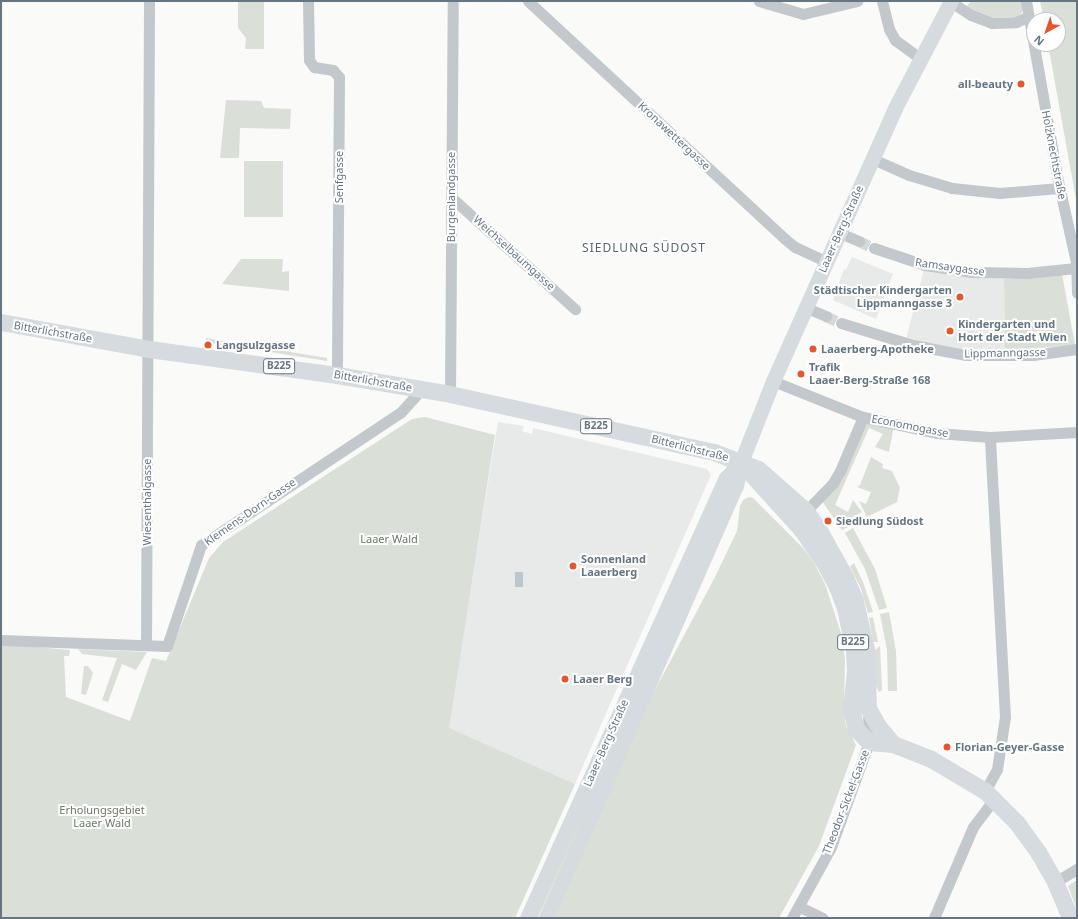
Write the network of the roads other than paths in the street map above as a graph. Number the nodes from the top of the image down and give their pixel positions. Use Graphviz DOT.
graph roads {
  1 [pos="148,1"];
  2 [pos="308,1"];
  3 [pos="453,1"];
  4 [pos="528,1"];
  5 [pos="759,1"];
  6 [pos="857,1"];
  7 [pos="882,1"];
  8 [pos="951,1"];
  9 [pos="1026,1"];
  10 [pos="1027,12"];
  11 [pos="1026,18"];
  12 [pos="1034,52"];
  13 [pos="920,58"];
  14 [pos="872,159"];
  15 [pos="1059,188"];
  16 [pos="452,198"];
  17 [pos="840,233"];
  18 [pos="859,242"];
  19 [pos="874,248"];
  20 [pos="827,262"];
  21 [pos="1076,268"];
  22 [pos="1077,293"];
  23 [pos="807,308"];
  24 [pos="575,309"];
  25 [pos="826,316"];
  26 [pos="1,322"];
  27 [pos="841,323"];
  28 [pos="1077,350"];
  29 [pos="149,353"];
  30 [pos="337,375"];
  31 [pos="773,381"];
  32 [pos="421,390"];
  33 [pos="450,394"];
  34 [pos="863,417"];
  35 [pos="1077,432"];
  36 [pos="990,436"];
  37 [pos="741,462"];
  38 [pos="806,511"];
  39 [pos="1,640"];
  40 [pos="146,645"];
  41 [pos="868,708"];
  42 [pos="869,742"];
  43 [pos="893,744"];
  44 [pos="990,795"];
  45 [pos="1077,869"];
  46 [pos="1055,882"];
  47 [pos="800,906"];
  48 [pos="527,918"];
  49 [pos="546,918"];
  50 [pos="792,918"];
  51 [pos="823,918"];
  52 [pos="934,918"];
  53 [pos="1070,918"];
  1 -- 29 [label="street"];
  2 -- 30 [label="street, Senfgasse"];
  3 -- 16 [label="street, Burgenlandgasse"];
  4 -- 20 [label="street, Kronawettergasse"];
  5 -- 6 [label="street"];
  7 -- 13 [label="street"];
  8 -- 11 [label="street"];
  8 -- 13 [label="main road, Laaer-Berg-Straße"];
  9 -- 10 [label="street, Holzknechtstraße"];
  12 -- 15 [label="street, Holzknechtstraße"];
  13 -- 14 [label="main road, Laaer-Berg-Straße"];
  14 -- 15 [label="street"];
  14 -- 17 [label="main road, Laaer-Berg-Straße"];
  15 -- 21 [label="street, Holzknechtstraße"];
  16 -- 24 [label="street, Weichselbaumgasse"];
  16 -- 33 [label="street, Burgenlandgasse"];
  17 -- 18 [label="street"];
  17 -- 20 [label="main road, Laaer-Berg-Straße"];
  19 -- 21 [label="street, Ramsaygasse"];
  20 -- 23 [label="main road, Laaer-Berg-Straße"];
  21 -- 22 [label="street, Holzknechtstraße"];
  23 -- 25 [label="street"];
  23 -- 31 [label="main road, Laaer-Berg-Straße"];
  26 -- 29 [label="main road, Bitterlichstraße / B225"];
  27 -- 28 [label="street, Lippmanngasse"];
  29 -- 30 [label="main road, Bitterlichstraße / B225"];
  29 -- 40 [label="street, Wiesenthalgasse"];
  30 -- 32 [label="main road, Bitterlichstraße / B225"];
  31 -- 34 [label="street, Economogasse"];
  31 -- 37 [label="main road, Laaer-Berg-Straße"];
  32 -- 33 [label="main road, Bitterlichstraße / B225"];
  32 -- 40 [label="street, Klemens-Dorn-Gasse"];
  33 -- 37 [label="main road, Bitterlichstraße / B225"];
  34 -- 36 [label="street, Economogasse"];
  34 -- 38 [label="street"];
  35 -- 36 [label="street, Economogasse"];
  36 -- 44 [label="street"];
  37 -- 38 [label="main road, B225"];
  37 -- 42 [label="main road, Theodor-Sickel-Gasse / B225"];
  37 -- 48 [label="main road, Laaer-Berg-Straße"];
  37 -- 49 [label="main road, Laaer-Berg-Straße"];
  38 -- 41 [label="main road, B225"];
  39 -- 40 [label="street, Klemens-Dorn-Gasse"];
  41 -- 42 [label="street"];
  41 -- 43 [label="main road, B225"];
  42 -- 43 [label="main road, B225"];
  42 -- 47 [label="street, Theodor-Sickel-Gasse"];
  43 -- 44 [label="main road, B225"];
  44 -- 46 [label="main road, B225"];
  44 -- 52 [label="street"];
  45 -- 46 [label="street"];
  46 -- 53 [label="main road, B225"];
  47 -- 50 [label="street, Theodor-Sickel-Gasse"];
  47 -- 51 [label="street"];
}
